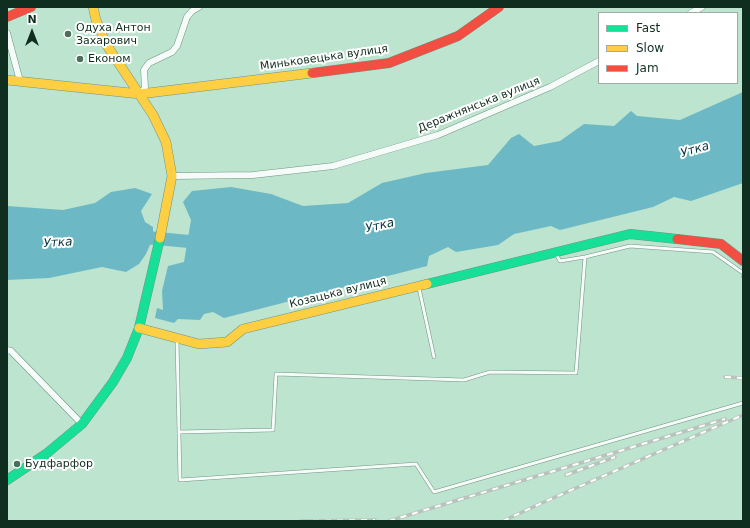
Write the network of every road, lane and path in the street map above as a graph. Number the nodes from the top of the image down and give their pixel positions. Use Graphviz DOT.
graph roads {
  1 [pos="31,7"];
  2 [pos="93,7"];
  3 [pos="199,7"];
  4 [pos="499,7"];
  5 [pos="702,7"];
  6 [pos="692,12"];
  7 [pos="7,17"];
  8 [pos="7,33"];
  9 [pos="598,62"];
  10 [pos="7,80"];
  11 [pos="20,81"];
  12 [pos="140,94"];
  13 [pos="172,176"];
  14 [pos="556,252"];
  15 [pos="586,257"];
  16 [pos="743,261"];
  17 [pos="743,276"];
  18 [pos="418,286"];
  19 [pos="139,328"];
  20 [pos="177,338"];
  21 [pos="7,350"];
  22 [pos="434,357"];
  23 [pos="743,403"];
  24 [pos="82,424"];
  25 [pos="179,432"];
  26 [pos="7,480"];
  1 -- 7 [label="street"];
  2 -- 12 [label="street"];
  3 -- 12 [label="street"];
  4 -- 12 [label="street, Миньковецька вулиця"];
  5 -- 6 [label="street"];
  8 -- 11 [label="street"];
  9 -- 13 [label="street, Деражнянська вулиця"];
  10 -- 11 [label="street, Миньковецька вулиця"];
  11 -- 12 [label="street, Миньковецька вулиця"];
  12 -- 13 [label="street"];
  13 -- 19 [label="street"];
  14 -- 15 [label="lane"];
  14 -- 16 [label="street, Козацька вулиця"];
  14 -- 18 [label="street, Козацька вулиця"];
  15 -- 17 [label="lane"];
  15 -- 25 [label="lane"];
  18 -- 20 [label="street, Козацька вулиця"];
  18 -- 22 [label="lane"];
  19 -- 20 [label="street, Козацька вулиця"];
  19 -- 24 [label="street"];
  20 -- 25 [label="lane"];
  21 -- 24 [label="street"];
  23 -- 25 [label="lane"];
  24 -- 26 [label="street"];
}
